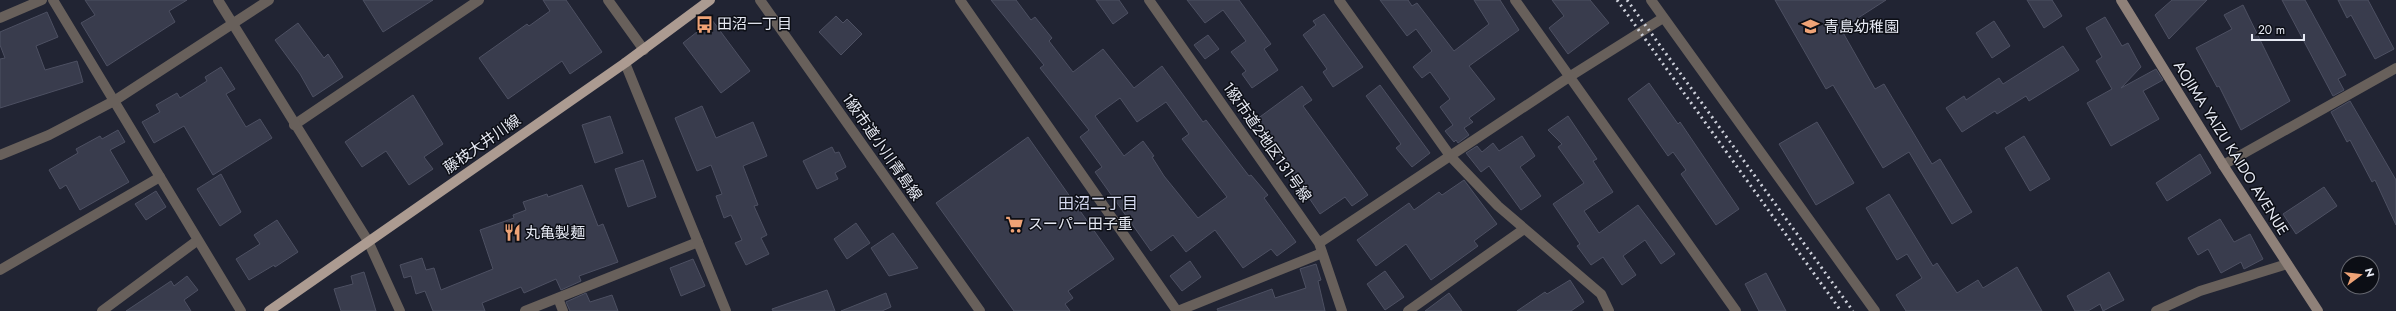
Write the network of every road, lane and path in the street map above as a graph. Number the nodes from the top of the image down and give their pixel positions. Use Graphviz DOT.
graph roads {
  1 [pos="42,0"];
  2 [pos="54,0"];
  3 [pos="218,0"];
  4 [pos="269,0"];
  5 [pos="479,0"];
  6 [pos="608,0"];
  7 [pos="710,0"];
  8 [pos="760,0"];
  9 [pos="960,0"];
  10 [pos="1149,0"];
  11 [pos="1339,0"];
  12 [pos="1515,0"];
  13 [pos="1650,0"];
  14 [pos="2121,0"];
  15 [pos="0,18"];
  16 [pos="1663,18"];
  17 [pos="233,24"];
  18 [pos="644,50"];
  19 [pos="625,63"];
  20 [pos="2396,68"];
  21 [pos="1569,77"];
  22 [pos="114,101"];
  23 [pos="294,125"];
  24 [pos="0,155"];
  25 [pos="1451,157"];
  26 [pos="2223,165"];
  27 [pos="160,177"];
  28 [pos="1524,228"];
  29 [pos="198,240"];
  30 [pos="368,241"];
  31 [pos="698,242"];
  32 [pos="1321,248"];
  33 [pos="2287,264"];
  34 [pos="0,270"];
  35 [pos="558,298"];
  36 [pos="102,311"];
  37 [pos="241,311"];
  38 [pos="269,311"];
  39 [pos="400,311"];
  40 [pos="525,311"];
  41 [pos="563,311"];
  42 [pos="726,311"];
  43 [pos="980,311"];
  44 [pos="1178,311"];
  45 [pos="1342,311"];
  46 [pos="1408,311"];
  47 [pos="1609,311"];
  48 [pos="1736,311"];
  49 [pos="1875,311"];
  50 [pos="2156,311"];
  51 [pos="2318,311"];
  1 -- 15 [label="street"];
  2 -- 22 [label="street"];
  3 -- 17 [label="street"];
  4 -- 17 [label="street"];
  5 -- 23 [label="street"];
  6 -- 18 [label="street"];
  7 -- 18 [label="main road, 藤枝大井川線"];
  8 -- 43 [label="street, 1級市道小川青島線"];
  9 -- 44 [label="street"];
  10 -- 32 [label="street, 1級市道2地区131号線"];
  11 -- 25 [label="street"];
  12 -- 21 [label="street"];
  13 -- 16 [label="street"];
  14 -- 26 [label="main road, AOJIMA YAIZU KAIDO AVENUE"];
  16 -- 21 [label="street"];
  16 -- 49 [label="street"];
  17 -- 22 [label="street"];
  17 -- 23 [label="street"];
  18 -- 19 [label="main road, 藤枝大井川線"];
  19 -- 30 [label="main road, 藤枝大井川線"];
  19 -- 31 [label="street"];
  20 -- 26 [label="street"];
  21 -- 25 [label="street"];
  21 -- 48 [label="street"];
  22 -- 24 [label="street"];
  22 -- 27 [label="street"];
  23 -- 30 [label="street"];
  25 -- 28 [label="street"];
  25 -- 32 [label="street"];
  26 -- 33 [label="main road, AOJIMA YAIZU KAIDO AVENUE"];
  27 -- 29 [label="street"];
  27 -- 34 [label="street"];
  28 -- 46 [label="street"];
  28 -- 47 [label="street"];
  29 -- 36 [label="street"];
  29 -- 37 [label="street"];
  30 -- 38 [label="main road, 藤枝大井川線"];
  30 -- 39 [label="street"];
  31 -- 35 [label="street"];
  31 -- 42 [label="street"];
  32 -- 44 [label="street"];
  32 -- 45 [label="street, 1級市道2地区131号線"];
  33 -- 50 [label="street"];
  33 -- 51 [label="main road, AOJIMA YAIZU KAIDO AVENUE"];
  35 -- 40 [label="street"];
  35 -- 41 [label="street"];
}
